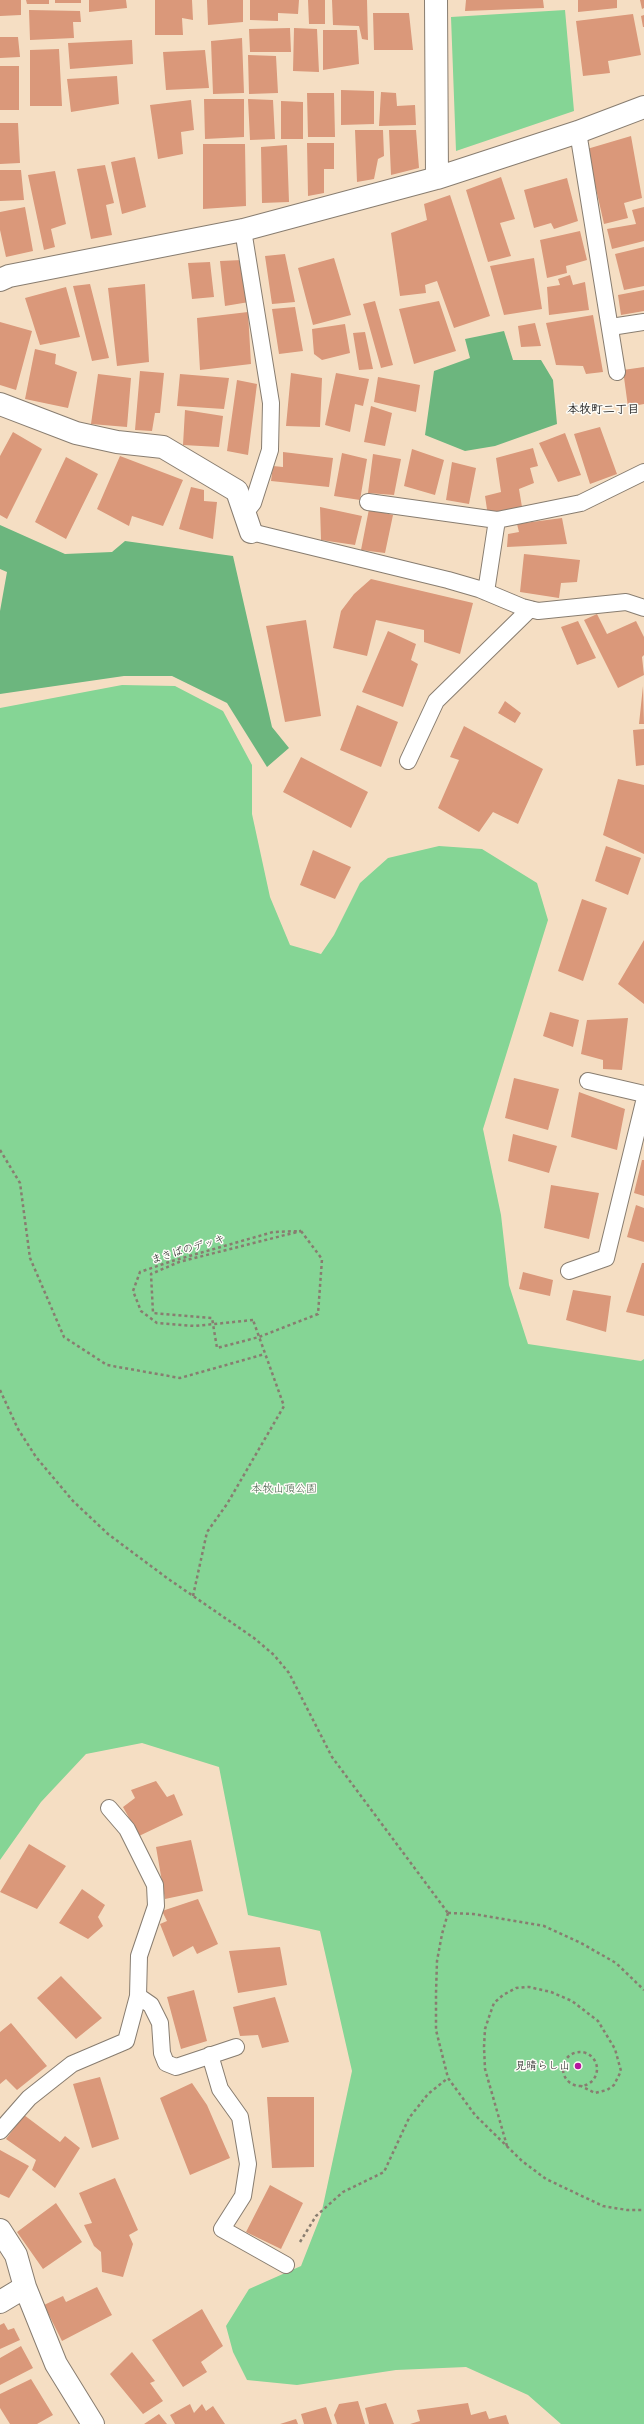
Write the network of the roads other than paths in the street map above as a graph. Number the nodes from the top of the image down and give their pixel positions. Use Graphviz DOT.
graph roads {
  1 [pos="436,0"];
  2 [pos="644,107"];
  3 [pos="578,132"];
  4 [pos="437,178"];
  5 [pos="243,230"];
  6 [pos="0,280"];
  7 [pos="644,322"];
  8 [pos="611,327"];
  9 [pos="616,372"];
  10 [pos="0,404"];
  11 [pos="644,472"];
  12 [pos="368,502"];
  13 [pos="497,520"];
  14 [pos="248,522"];
  15 [pos="486,592"];
  16 [pos="644,608"];
  17 [pos="530,609"];
  18 [pos="408,761"];
  19 [pos="588,1080"];
  20 [pos="644,1094"];
  21 [pos="644,1102"];
  22 [pos="569,1270"];
  23 [pos="110,1808"];
  24 [pos="138,1996"];
  25 [pos="236,2047"];
  26 [pos="210,2055"];
  27 [pos="0,2131"];
  28 [pos="0,2230"];
  29 [pos="286,2265"];
  30 [pos="24,2287"];
  31 [pos="0,2302"];
  32 [pos="93,2424"];
  1 -- 4 [label="street"];
  2 -- 3 [label="street"];
  3 -- 4 [label="street"];
  3 -- 8 [label="lane"];
  4 -- 5 [label="street"];
  5 -- 6 [label="street"];
  5 -- 14 [label="lane"];
  7 -- 8 [label="lane"];
  8 -- 9 [label="lane"];
  10 -- 14 [label="street"];
  11 -- 13 [label="lane"];
  12 -- 13 [label="lane"];
  13 -- 15 [label="lane"];
  14 -- 15 [label="lane"];
  15 -- 17 [label="lane"];
  16 -- 17 [label="lane"];
  17 -- 18 [label="lane"];
  19 -- 20 [label="lane"];
  21 -- 22 [label="lane"];
  23 -- 24 [label="lane"];
  24 -- 26 [label="lane"];
  24 -- 27 [label="lane"];
  25 -- 26 [label="lane"];
  26 -- 29 [label="lane"];
  28 -- 30 [label="street"];
  30 -- 31 [label="street"];
  30 -- 32 [label="street"];
}
